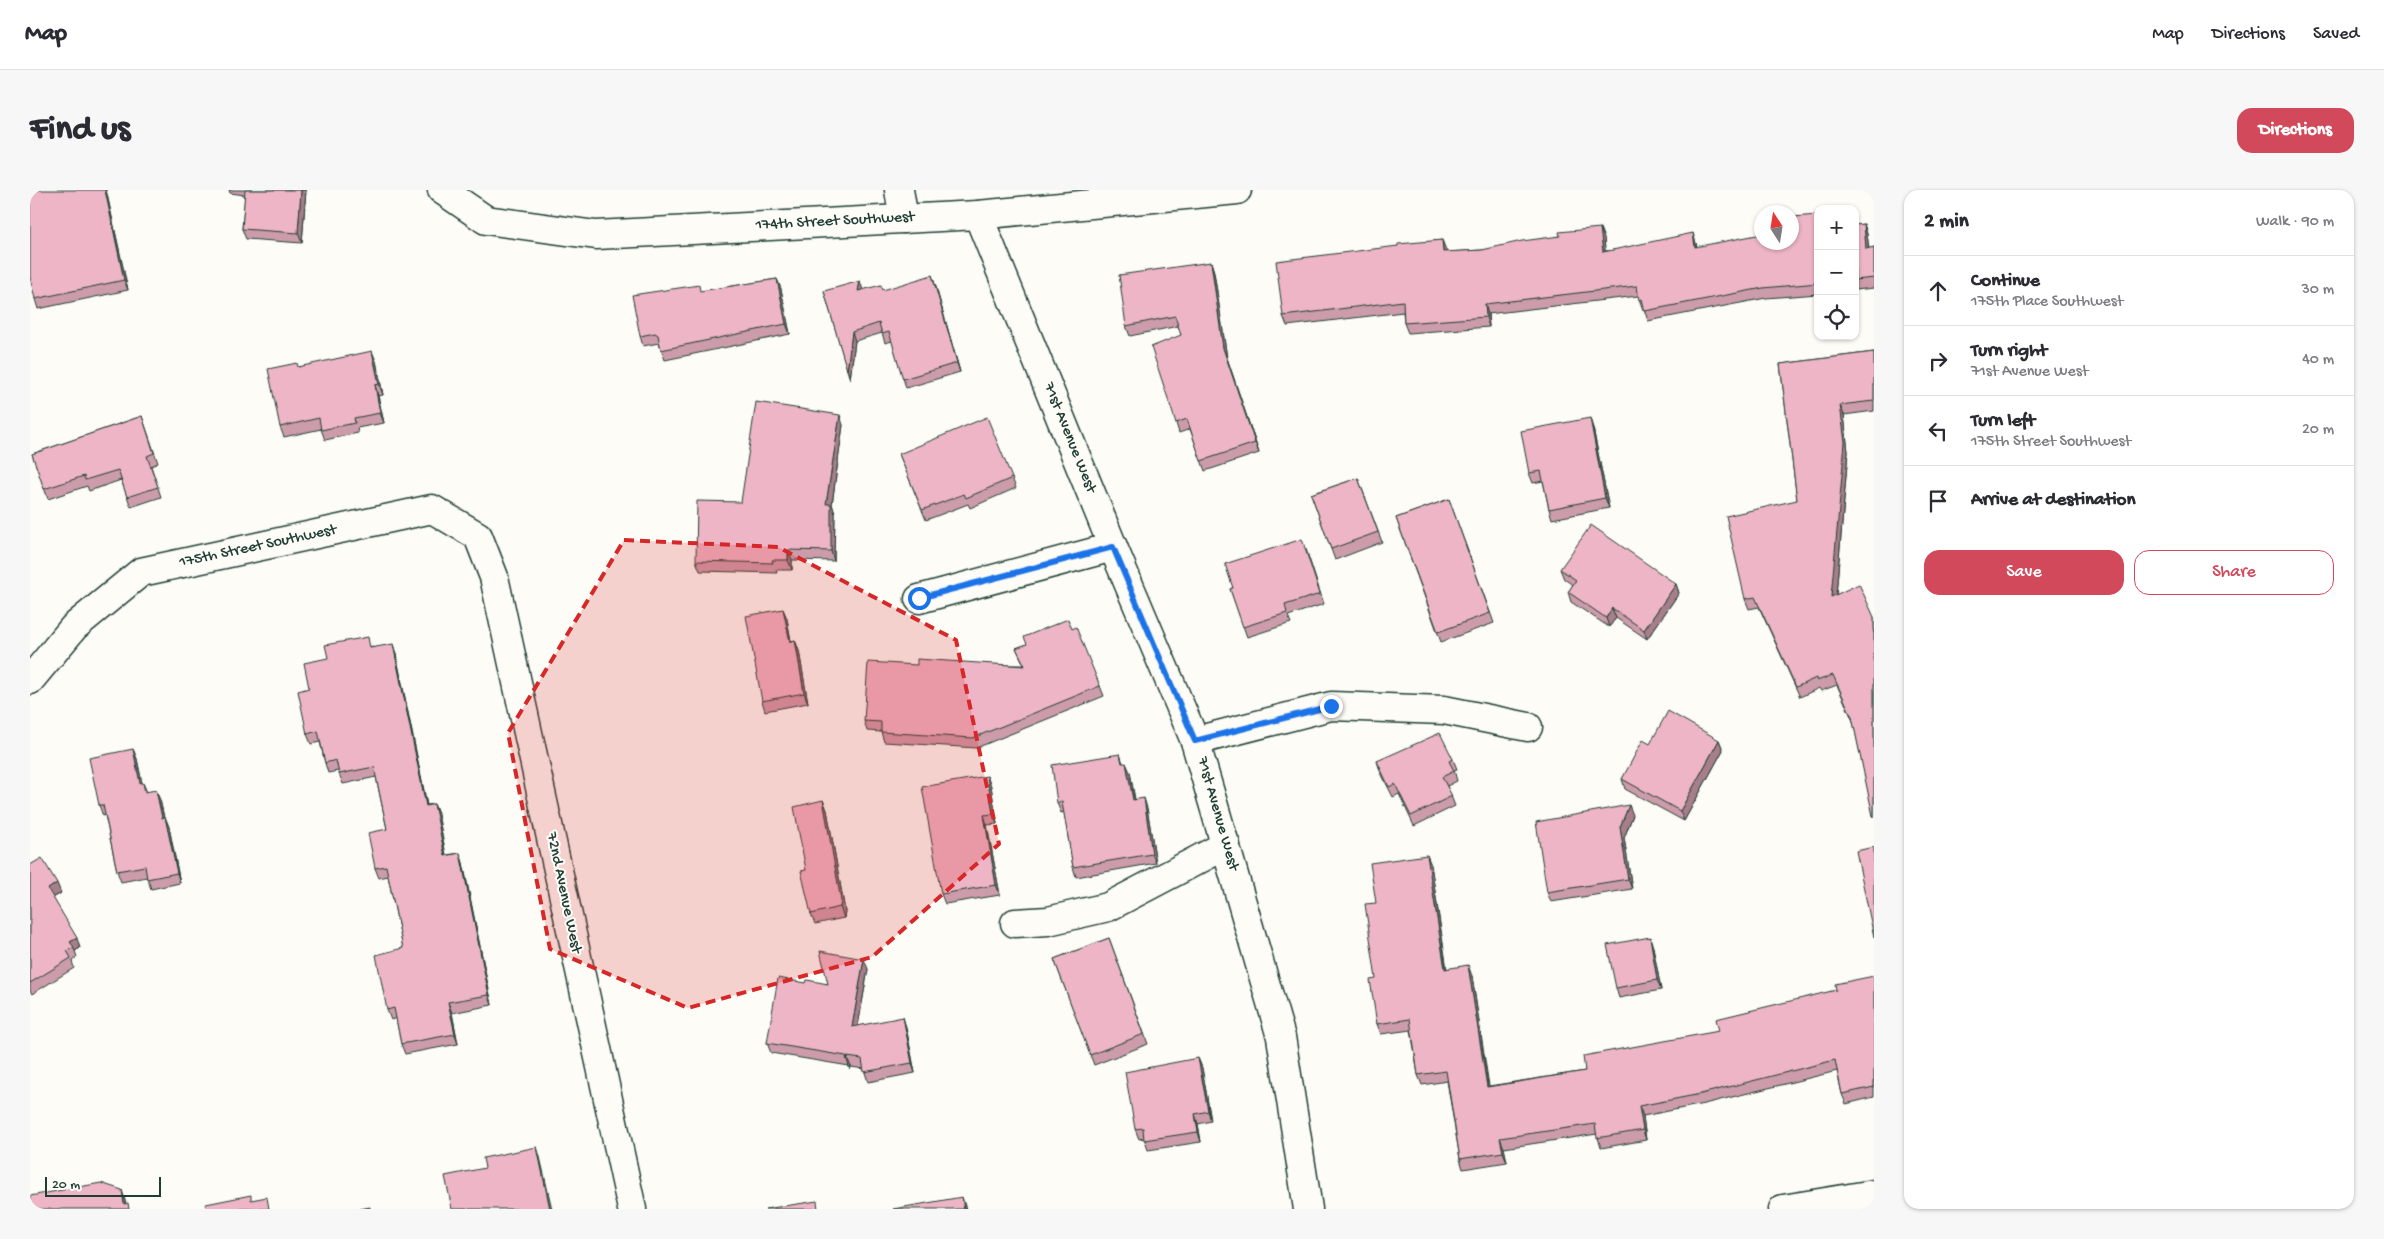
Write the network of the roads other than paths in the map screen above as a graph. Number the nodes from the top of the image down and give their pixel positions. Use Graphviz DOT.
graph roads {
  1 [pos="442,190"];
  2 [pos="899,190"];
  3 [pos="1237,190"];
  4 [pos="978,215"];
  5 [pos="904,219"];
  6 [pos="1113,547"];
  7 [pos="494,577"];
  8 [pos="919,598"];
  9 [pos="30,680"];
  10 [pos="1528,727"];
  11 [pos="1195,741"];
  12 [pos="1226,846"];
  13 [pos="1015,923"];
  14 [pos="1874,1194"];
  15 [pos="632,1209"];
  16 [pos="1308,1209"];
  17 [pos="1783,1209"];
  1 -- 5 [label="street, 174th Street Southwest"];
  2 -- 5 [label="street"];
  3 -- 4 [label="street, 174th Street Southwest"];
  4 -- 5 [label="street, 174th Street Southwest"];
  4 -- 6 [label="street, 71st Avenue West"];
  6 -- 8 [label="street"];
  6 -- 11 [label="street, 71st Avenue West"];
  7 -- 9 [label="street, 175th Street Southwest"];
  7 -- 15 [label="street, 72nd Avenue West"];
  10 -- 11 [label="street"];
  11 -- 12 [label="street, 71st Avenue West"];
  12 -- 13 [label="street"];
  12 -- 16 [label="street, 71st Avenue West"];
  14 -- 17 [label="street"];
}
